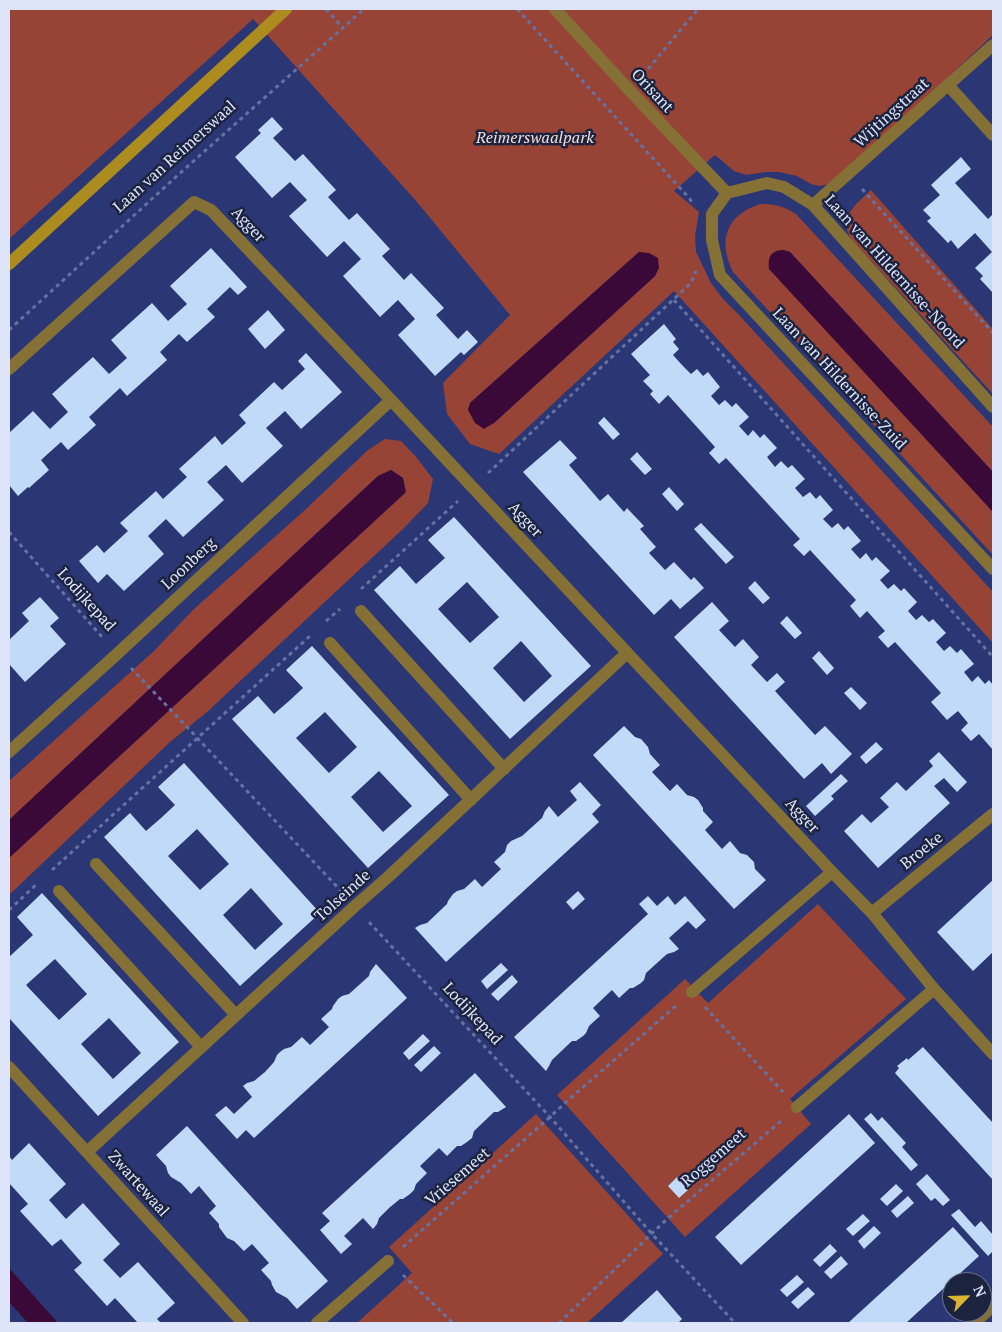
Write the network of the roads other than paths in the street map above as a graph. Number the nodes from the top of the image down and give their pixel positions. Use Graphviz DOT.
graph roads {
  1 [pos="286,9"];
  2 [pos="555,9"];
  3 [pos="993,45"];
  4 [pos="948,86"];
  5 [pos="993,135"];
  6 [pos="727,193"];
  7 [pos="813,205"];
  8 [pos="9,264"];
  9 [pos="9,370"];
  10 [pos="391,400"];
  11 [pos="993,407"];
  12 [pos="993,569"];
  13 [pos="361,611"];
  14 [pos="330,643"];
  15 [pos="628,653"];
  16 [pos="9,752"];
  17 [pos="504,769"];
  18 [pos="471,800"];
  19 [pos="993,814"];
  20 [pos="96,864"];
  21 [pos="832,872"];
  22 [pos="59,891"];
  23 [pos="872,913"];
  24 [pos="934,989"];
  25 [pos="692,992"];
  26 [pos="236,1015"];
  27 [pos="201,1048"];
  28 [pos="993,1054"];
  29 [pos="9,1067"];
  30 [pos="797,1107"];
  31 [pos="87,1152"];
  32 [pos="388,1261"];
  33 [pos="993,1306"];
  34 [pos="243,1323"];
  35 [pos="317,1323"];
  36 [pos="974,1323"];
  1 -- 8 [label="street, Laan van Reimerswaal"];
  2 -- 6 [label="street, Orisant"];
  3 -- 4 [label="street, Wijtingstraat"];
  4 -- 5 [label="street"];
  4 -- 7 [label="street, Wijtingstraat"];
  6 -- 7 [label="street, Laan van Hildernisse-Noord"];
  6 -- 12 [label="street, Laan van Hildernisse-Zuid"];
  7 -- 11 [label="street, Laan van Hildernisse-Noord"];
  9 -- 10 [label="street, Agger"];
  10 -- 15 [label="street, Agger"];
  10 -- 16 [label="street, Loonberg"];
  13 -- 17 [label="street"];
  14 -- 18 [label="street"];
  15 -- 17 [label="street, Tolseinde"];
  15 -- 21 [label="street, Agger"];
  17 -- 18 [label="street, Tolseinde"];
  18 -- 26 [label="street, Tolseinde"];
  19 -- 23 [label="street, Broeke"];
  20 -- 26 [label="street"];
  21 -- 23 [label="street, Agger"];
  21 -- 25 [label="street"];
  22 -- 27 [label="street"];
  23 -- 24 [label="street, Agger"];
  24 -- 28 [label="street, Agger"];
  24 -- 30 [label="street"];
  26 -- 27 [label="street, Tolseinde"];
  27 -- 31 [label="street, Tolseinde"];
  29 -- 31 [label="street, Zwartewaal"];
  31 -- 34 [label="street, Zwartewaal"];
  32 -- 35 [label="street"];
  33 -- 36 [label="street"];
}
